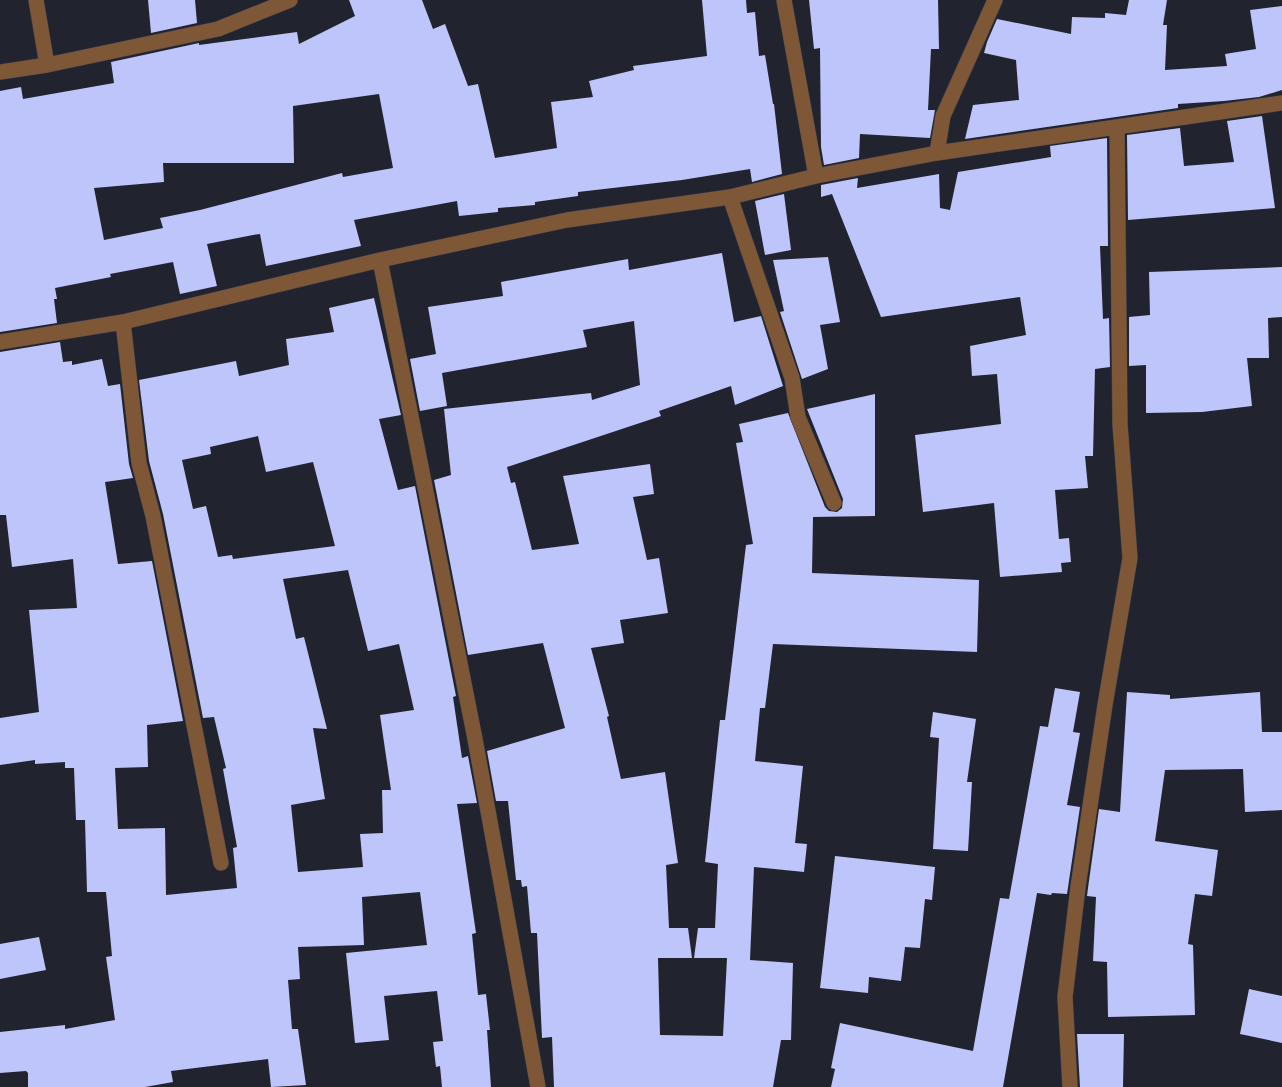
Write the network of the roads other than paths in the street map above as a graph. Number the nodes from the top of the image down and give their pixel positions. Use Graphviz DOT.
graph roads {
  1 [pos="36,0"];
  2 [pos="290,0"];
  3 [pos="784,0"];
  4 [pos="995,0"];
  5 [pos="47,65"];
  6 [pos="0,72"];
  7 [pos="1282,103"];
  8 [pos="1117,127"];
  9 [pos="937,153"];
  10 [pos="816,176"];
  11 [pos="730,197"];
  12 [pos="380,260"];
  13 [pos="123,322"];
  14 [pos="0,342"];
  15 [pos="834,503"];
  16 [pos="221,863"];
  17 [pos="538,1087"];
  18 [pos="1070,1087"];
  1 -- 5 [label="street"];
  2 -- 5 [label="street"];
  3 -- 10 [label="street"];
  4 -- 9 [label="street"];
  5 -- 6 [label="street"];
  7 -- 8 [label="street"];
  8 -- 9 [label="street"];
  8 -- 18 [label="street"];
  9 -- 10 [label="street"];
  10 -- 11 [label="street"];
  11 -- 12 [label="street"];
  11 -- 15 [label="street"];
  12 -- 13 [label="street"];
  12 -- 17 [label="street"];
  13 -- 14 [label="street"];
  13 -- 16 [label="street"];
}
